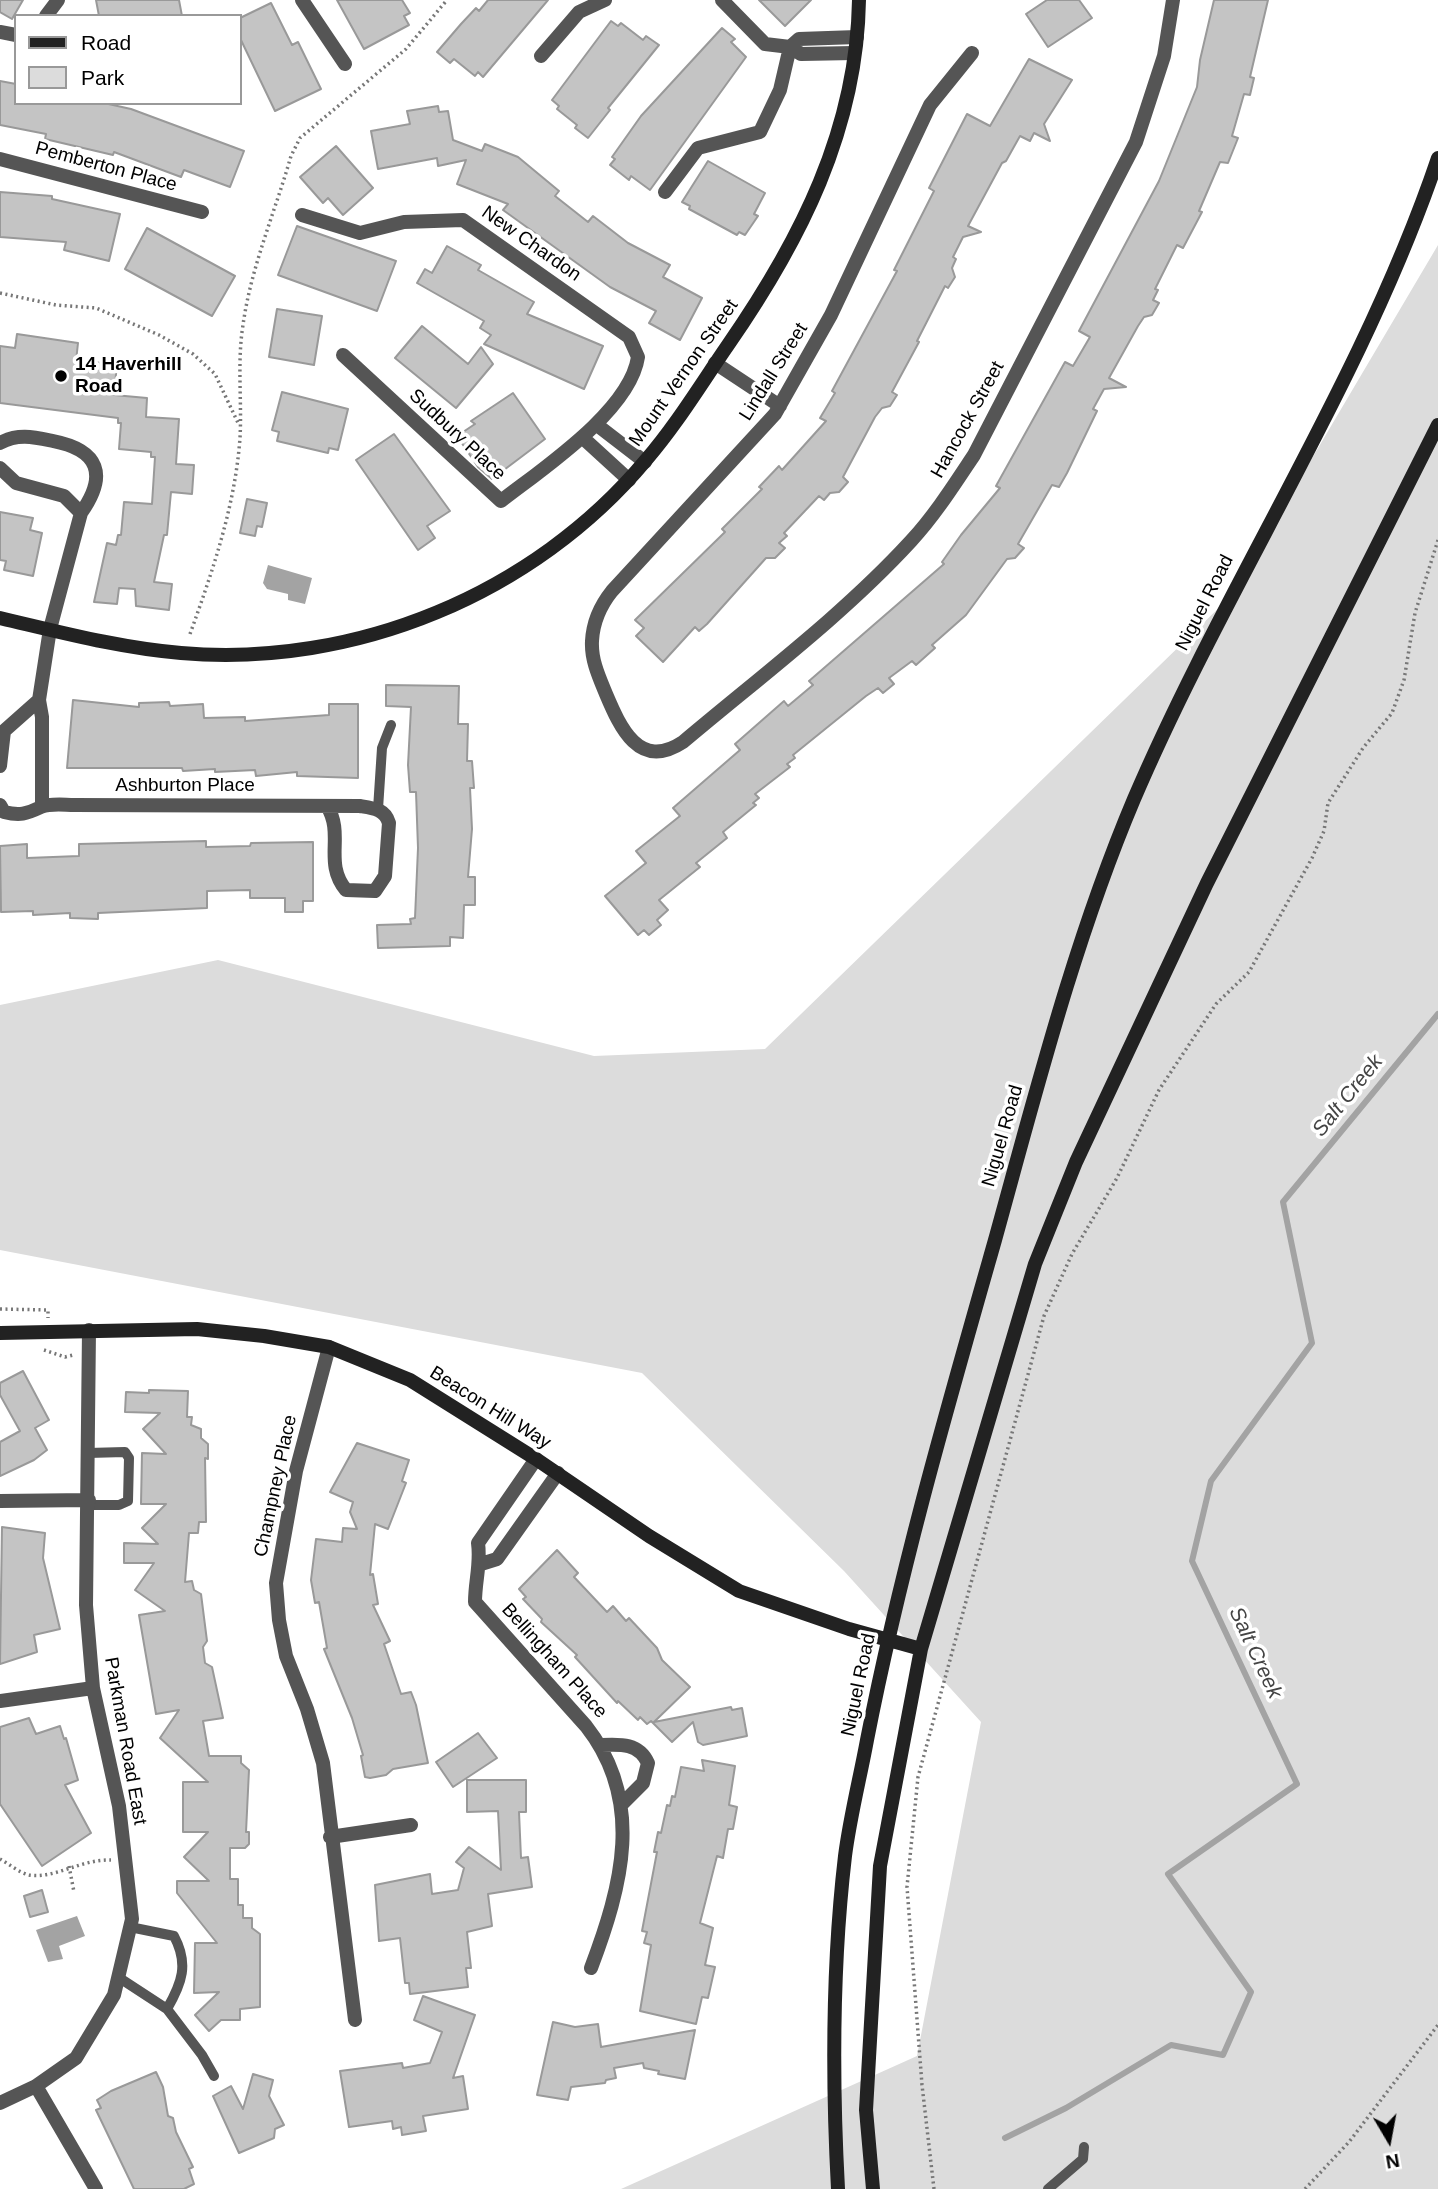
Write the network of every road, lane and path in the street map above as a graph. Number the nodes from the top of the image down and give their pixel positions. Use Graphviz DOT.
graph roads {
  1 [pos="302,0"];
  2 [pos="447,0"];
  3 [pos="605,0"];
  4 [pos="722,0"];
  5 [pos="859,0"];
  6 [pos="1173,0"];
  7 [pos="857,37"];
  8 [pos="790,47"];
  9 [pos="854,53"];
  10 [pos="972,53"];
  11 [pos="541,56"];
  12 [pos="345,64"];
  13 [pos="1438,158"];
  14 [pos="0,159"];
  15 [pos="665,192"];
  16 [pos="202,212"];
  17 [pos="302,215"];
  18 [pos="0,293"];
  19 [pos="343,355"];
  20 [pos="715,363"];
  21 [pos="780,406"];
  22 [pos="597,425"];
  23 [pos="1438,425"];
  24 [pos="240,427"];
  25 [pos="582,437"];
  26 [pos="0,443"];
  27 [pos="645,462"];
  28 [pos="0,468"];
  29 [pos="629,480"];
  30 [pos="82,513"];
  31 [pos="1438,540"];
  32 [pos="0,618"];
  33 [pos="50,629"];
  34 [pos="190,634"];
  35 [pos="39,700"];
  36 [pos="391,725"];
  37 [pos="650,750"];
  38 [pos="0,766"];
  39 [pos="42,806"];
  40 [pos="327,806"];
  41 [pos="378,809"];
  42 [pos="1,810"];
  43 [pos="0,1309"];
  44 [pos="47,1330"];
  45 [pos="89,1330"];
  46 [pos="0,1332"];
  47 [pos="329,1348"];
  48 [pos="42,1350"];
  49 [pos="89,1351"];
  50 [pos="88,1453"];
  51 [pos="536,1459"];
  52 [pos="558,1474"];
  53 [pos="0,1501"];
  54 [pos="88,1503"];
  55 [pos="481,1563"];
  56 [pos="889,1638"];
  57 [pos="921,1649"];
  58 [pos="93,1688"];
  59 [pos="0,1701"];
  60 [pos="601,1745"];
  61 [pos="621,1805"];
  62 [pos="411,1825"];
  63 [pos="330,1837"];
  64 [pos="0,1860"];
  65 [pos="125,1861"];
  66 [pos="69,1866"];
  67 [pos="74,1892"];
  68 [pos="130,1927"];
  69 [pos="591,1968"];
  70 [pos="118,1977"];
  71 [pos="167,2009"];
  72 [pos="355,2020"];
  73 [pos="1438,2025"];
  74 [pos="214,2076"];
  75 [pos="36,2086"];
  76 [pos="0,2103"];
  77 [pos="1084,2147"];
  78 [pos="96,2189"];
  79 [pos="838,2189"];
  80 [pos="873,2189"];
  81 [pos="934,2189"];
  82 [pos="1048,2189"];
  83 [pos="1305,2189"];
  1 -- 12 [label="street"];
  2 -- 24 [label="path"];
  3 -- 11 [label="street"];
  4 -- 8 [label="street"];
  5 -- 7 [label="main road, Mount Vernon Street"];
  6 -- 37 [label="street, Hancock Street"];
  7 -- 8 [label="street"];
  7 -- 9 [label="main road, Mount Vernon Street"];
  8 -- 9 [label="street"];
  8 -- 15 [label="street"];
  9 -- 20 [label="main road, Mount Vernon Street"];
  10 -- 21 [label="street, Lindall Street"];
  13 -- 56 [label="main road, Niguel Road"];
  14 -- 16 [label="street, Pemberton Place"];
  17 -- 22 [label="street, New Chardon"];
  18 -- 24 [label="path"];
  19 -- 25 [label="street, Sudbury Place"];
  20 -- 21 [label="street"];
  20 -- 27 [label="main road, Mount Vernon Street"];
  21 -- 37 [label="street, Lindall Street"];
  22 -- 25 [label="street, Sudbury Place"];
  22 -- 27 [label="street"];
  23 -- 57 [label="main road"];
  24 -- 34 [label="path"];
  25 -- 29 [label="street"];
  26 -- 30 [label="street"];
  27 -- 29 [label="main road, Mount Vernon Street"];
  28 -- 30 [label="street"];
  29 -- 33 [label="main road, Mount Vernon Street"];
  30 -- 33 [label="street"];
  31 -- 81 [label="path"];
  32 -- 33 [label="main road, Mount Vernon Street"];
  33 -- 35 [label="street"];
  35 -- 38 [label="street"];
  35 -- 39 [label="street"];
  36 -- 41 [label="lane"];
  39 -- 40 [label="street, Ashburton Place"];
  39 -- 42 [label="street, Ashburton Place"];
  40 -- 41 [label="street, Ashburton Place"];
  40 -- 41 [label="street"];
  43 -- 44 [label="path"];
  44 -- 45 [label="main road, Beacon Hill Way"];
  44 -- 46 [label="main road, Beacon Hill Way"];
  45 -- 47 [label="main road, Beacon Hill Way"];
  45 -- 49 [label="street, Parkman Road East"];
  47 -- 51 [label="main road, Beacon Hill Way"];
  47 -- 63 [label="street, Champney Place"];
  48 -- 49 [label="path"];
  49 -- 50 [label="street, Parkman Road East"];
  50 -- 54 [label="street, Parkman Road East"];
  50 -- 54 [label="lane"];
  51 -- 52 [label="main road, Beacon Hill Way"];
  51 -- 55 [label="street, Bellingham Place"];
  52 -- 55 [label="street"];
  52 -- 56 [label="main road, Beacon Hill Way"];
  53 -- 54 [label="street"];
  54 -- 58 [label="street, Parkman Road East"];
  55 -- 60 [label="street, Bellingham Place"];
  56 -- 57 [label="main road, Beacon Hill Way"];
  56 -- 79 [label="main road, Niguel Road"];
  57 -- 80 [label="main road"];
  58 -- 59 [label="street"];
  58 -- 65 [label="street, Parkman Road East"];
  60 -- 61 [label="street, Bellingham Place"];
  60 -- 61 [label="street, Bellingham Place"];
  61 -- 69 [label="street, Bellingham Place"];
  62 -- 63 [label="street"];
  63 -- 72 [label="street, Champney Place"];
  64 -- 66 [label="path"];
  65 -- 66 [label="path"];
  65 -- 68 [label="street, Parkman Road East"];
  66 -- 67 [label="path"];
  68 -- 70 [label="street, Parkman Road East"];
  68 -- 71 [label="lane"];
  70 -- 71 [label="lane"];
  70 -- 75 [label="street, Parkman Road East"];
  71 -- 74 [label="lane"];
  73 -- 83 [label="path"];
  75 -- 76 [label="street, Parkman Road East"];
  75 -- 78 [label="street"];
  77 -- 82 [label="lane"];
}
